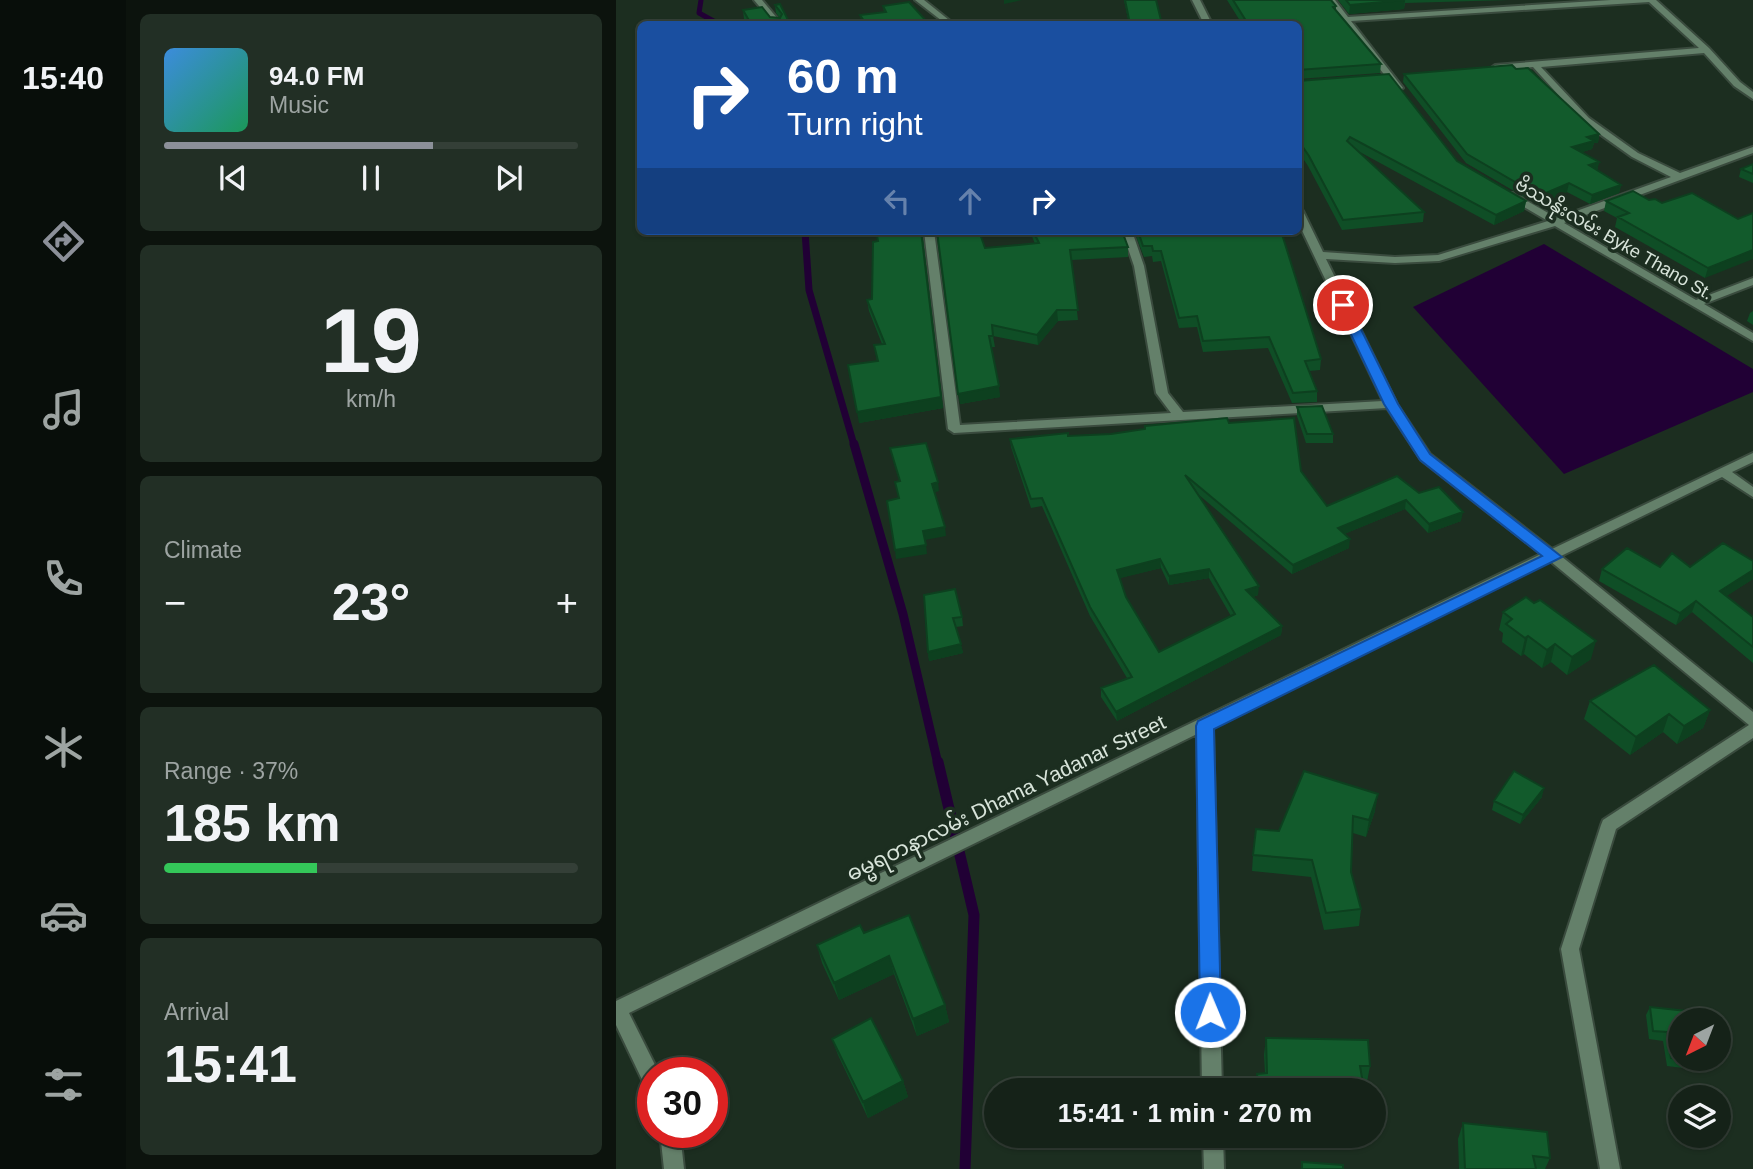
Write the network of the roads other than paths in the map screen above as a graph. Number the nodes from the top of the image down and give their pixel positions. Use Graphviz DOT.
graph roads {
  1 [pos="758,0"];
  2 [pos="919,0"];
  3 [pos="1196,0"];
  4 [pos="1331,0"];
  5 [pos="1650,0"];
  6 [pos="1346,19"];
  7 [pos="776,21"];
  8 [pos="946,21"];
  9 [pos="1206,21"];
  10 [pos="1706,50"];
  11 [pos="1535,65"];
  12 [pos="1482,69"];
  13 [pos="1403,76"];
  14 [pos="1390,77"];
  15 [pos="1377,78"];
  16 [pos="1404,96"];
  17 [pos="1753,96"];
  18 [pos="1753,150"];
  19 [pos="1680,177"];
  20 [pos="1497,188"];
  21 [pos="1302,219"];
  22 [pos="1556,222"];
  23 [pos="930,235"];
  24 [pos="1128,235"];
  25 [pos="1319,255"];
  26 [pos="1753,281"];
  27 [pos="1695,304"];
  28 [pos="1753,338"];
  29 [pos="1391,404"];
  30 [pos="1180,416"];
  31 [pos="1753,457"];
  32 [pos="1723,472"];
  33 [pos="1753,493"];
  34 [pos="1554,557"];
  35 [pos="1753,721"];
  36 [pos="1205,726"];
  37 [pos="1753,730"];
  38 [pos="617,1009"];
  39 [pos="641,1057"];
  40 [pos="1212,1078"];
  41 [pos="672,1148"];
  42 [pos="1213,1148"];
  43 [pos="674,1169"];
  44 [pos="1213,1169"];
  45 [pos="1610,1169"];
  1 -- 7 [label="street"];
  2 -- 8 [label="street"];
  3 -- 9 [label="street"];
  4 -- 6 [label="street"];
  5 -- 6 [label="street"];
  5 -- 10 [label="street"];
  6 -- 14 [label="street"];
  10 -- 11 [label="street"];
  10 -- 17 [label="street"];
  11 -- 12 [label="street"];
  11 -- 19 [label="street"];
  13 -- 14 [label="street"];
  14 -- 15 [label="street"];
  14 -- 16 [label="street"];
  18 -- 19 [label="street"];
  19 -- 22 [label="street"];
  20 -- 22 [label="street, ဗိဿနိုးလမ်း Byke Thano St."];
  21 -- 25 [label="street"];
  22 -- 25 [label="street"];
  22 -- 27 [label="street, ဗိဿနိုးလမ်း Byke Thano St."];
  23 -- 30 [label="street"];
  24 -- 30 [label="street"];
  25 -- 29 [label="street"];
  26 -- 27 [label="street"];
  27 -- 28 [label="street, ဗိဿနိုးလမ်း Byke Thano St."];
  29 -- 30 [label="street"];
  29 -- 34 [label="street"];
  31 -- 32 [label="street, ဓမ္မရတနာလမ်း Dhama Yadanar Street"];
  32 -- 33 [label="street"];
  32 -- 34 [label="street, ဓမ္မရတနာလမ်း Dhama Yadanar Street"];
  34 -- 35 [label="street"];
  34 -- 36 [label="street, ဓမ္မရတနာလမ်း Dhama Yadanar Street"];
  36 -- 38 [label="street, ဓမ္မရတနာလမ်း Dhama Yadanar Street"];
  36 -- 40 [label="street"];
  37 -- 45 [label="street"];
  38 -- 39 [label="street"];
  41 -- 43 [label="street"];
  42 -- 44 [label="street"];
}
